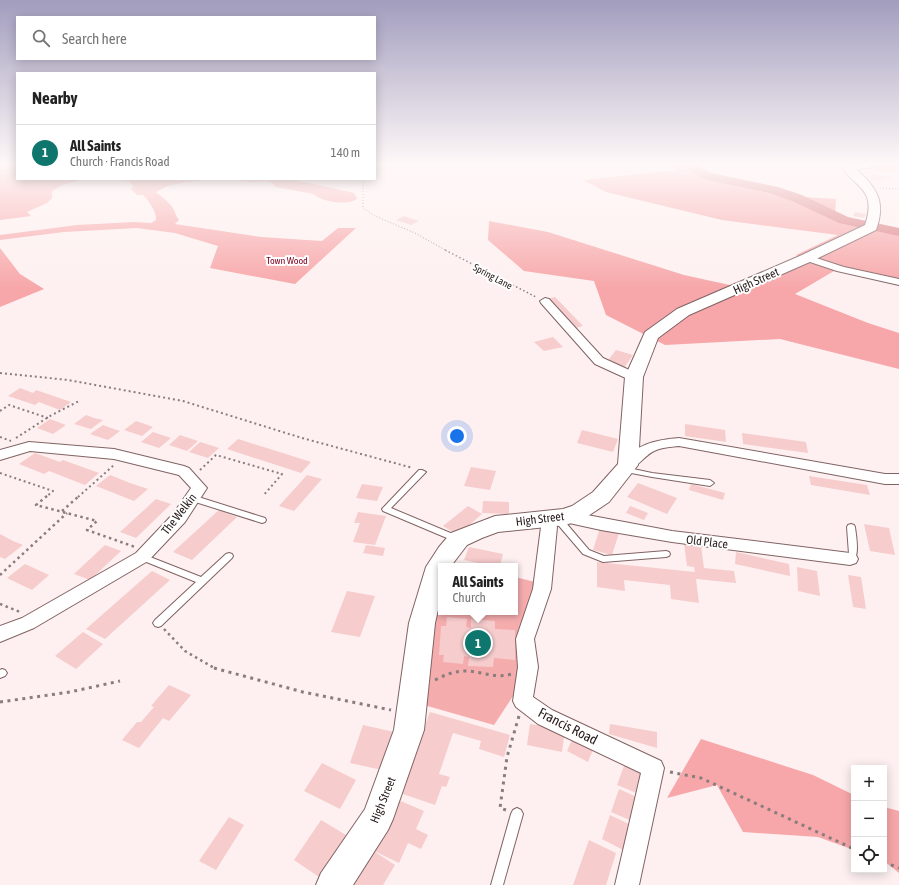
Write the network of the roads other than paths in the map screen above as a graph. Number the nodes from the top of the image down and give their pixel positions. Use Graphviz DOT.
graph roads {
  1 [pos="875,205"];
  2 [pos="807,258"];
  3 [pos="899,282"];
  4 [pos="545,301"];
  5 [pos="634,377"];
  6 [pos="7,449"];
  7 [pos="626,467"];
  8 [pos="422,472"];
  9 [pos="899,479"];
  10 [pos="710,483"];
  11 [pos="192,498"];
  12 [pos="556,518"];
  13 [pos="262,520"];
  14 [pos="851,527"];
  15 [pos="459,540"];
  16 [pos="144,554"];
  17 [pos="666,554"];
  18 [pos="229,556"];
  19 [pos="850,559"];
  20 [pos="441,563"];
  21 [pos="438,567"];
  22 [pos="202,581"];
  23 [pos="158,623"];
  24 [pos="0,634"];
  25 [pos="517,814"];
  26 [pos="333,885"];
  27 [pos="497,885"];
  28 [pos="627,885"];
  1 -- 2 [label="main road, High Street"];
  2 -- 3 [label="street"];
  2 -- 5 [label="main road, High Street"];
  4 -- 5 [label="street"];
  5 -- 7 [label="main road, High Street"];
  6 -- 11 [label="street, The Welkin"];
  7 -- 9 [label="street"];
  7 -- 10 [label="lane"];
  7 -- 12 [label="main road, High Street"];
  8 -- 15 [label="lane"];
  11 -- 13 [label="lane"];
  11 -- 16 [label="street, The Welkin"];
  12 -- 15 [label="main road, High Street"];
  12 -- 17 [label="lane"];
  12 -- 19 [label="street, Old Place"];
  12 -- 28 [label="street, Francis Road"];
  14 -- 19 [label="lane"];
  15 -- 20 [label="main road, High Street"];
  16 -- 22 [label="lane"];
  16 -- 24 [label="street, The Welkin"];
  18 -- 22 [label="lane"];
  21 -- 26 [label="main road, High Street"];
  22 -- 23 [label="lane"];
  25 -- 27 [label="lane"];
}
